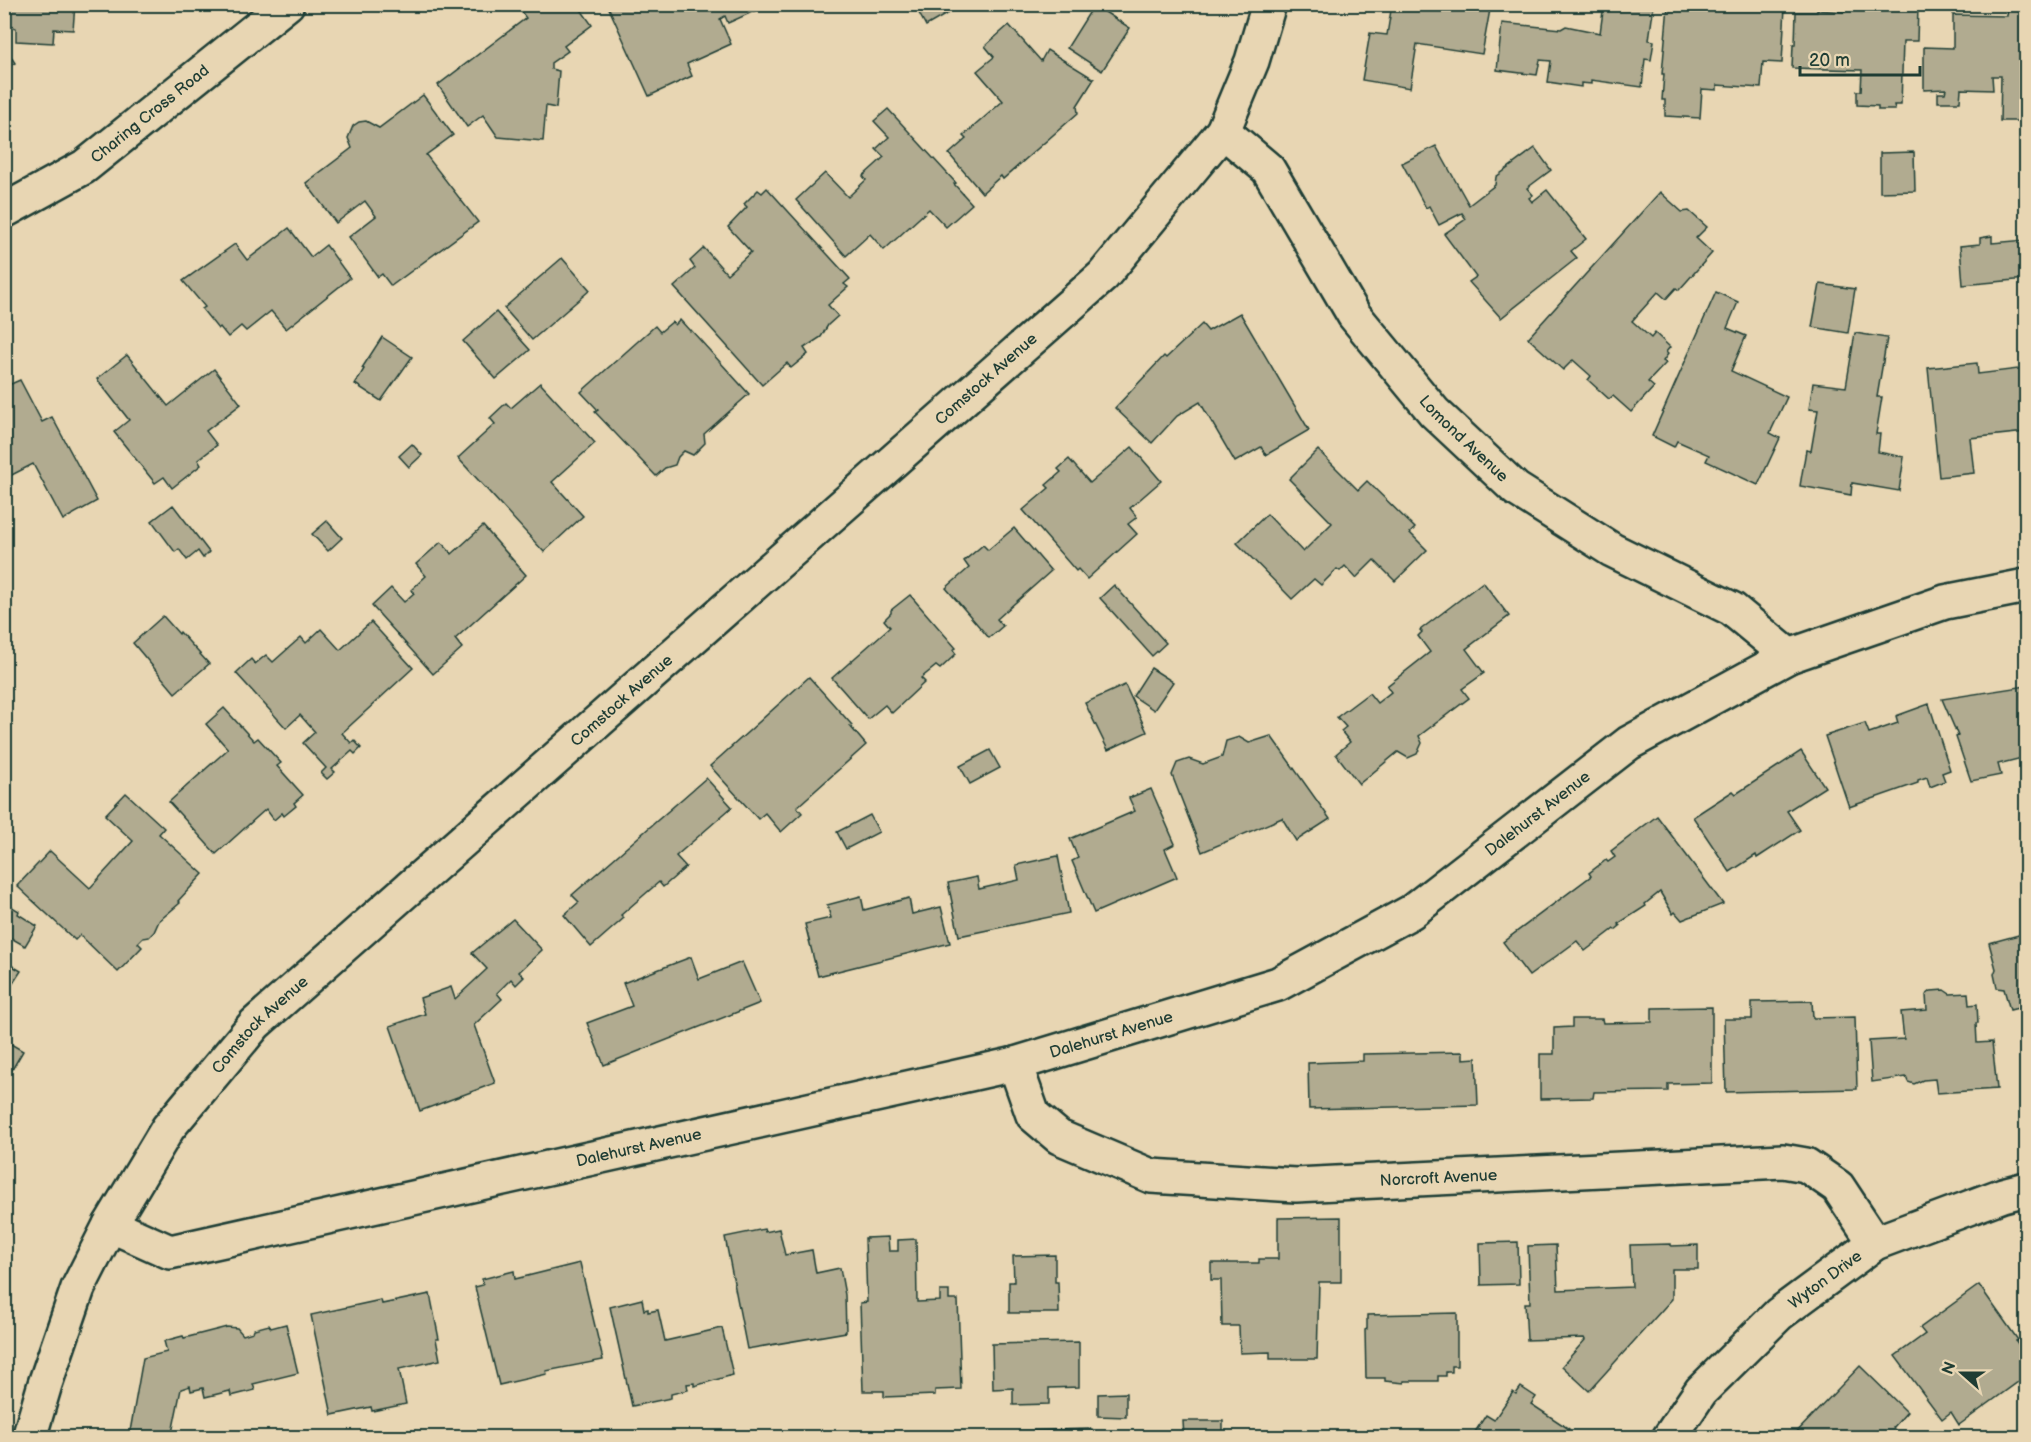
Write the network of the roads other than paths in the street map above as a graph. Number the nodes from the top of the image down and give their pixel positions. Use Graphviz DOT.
graph roads {
  1 [pos="287,4"];
  2 [pos="1269,4"];
  3 [pos="1223,131"];
  4 [pos="4,212"];
  5 [pos="2026,586"];
  6 [pos="1789,656"];
  7 [pos="1015,1064"];
  8 [pos="2026,1189"];
  9 [pos="110,1226"];
  10 [pos="1875,1243"];
  11 [pos="29,1437"];
  12 [pos="1669,1437"];
  1 -- 4 [label="street, Charing Cross Road"];
  2 -- 3 [label="street, Comstock Avenue"];
  3 -- 6 [label="street, Lomond Avenue"];
  3 -- 9 [label="street, Comstock Avenue"];
  5 -- 6 [label="street, Dalehurst Avenue"];
  6 -- 7 [label="street, Dalehurst Avenue"];
  7 -- 9 [label="street, Dalehurst Avenue"];
  7 -- 10 [label="street, Norcroft Avenue"];
  8 -- 10 [label="street, Wyton Drive"];
  9 -- 11 [label="street, Comstock Avenue"];
  10 -- 12 [label="street, Wyton Drive"];
}
